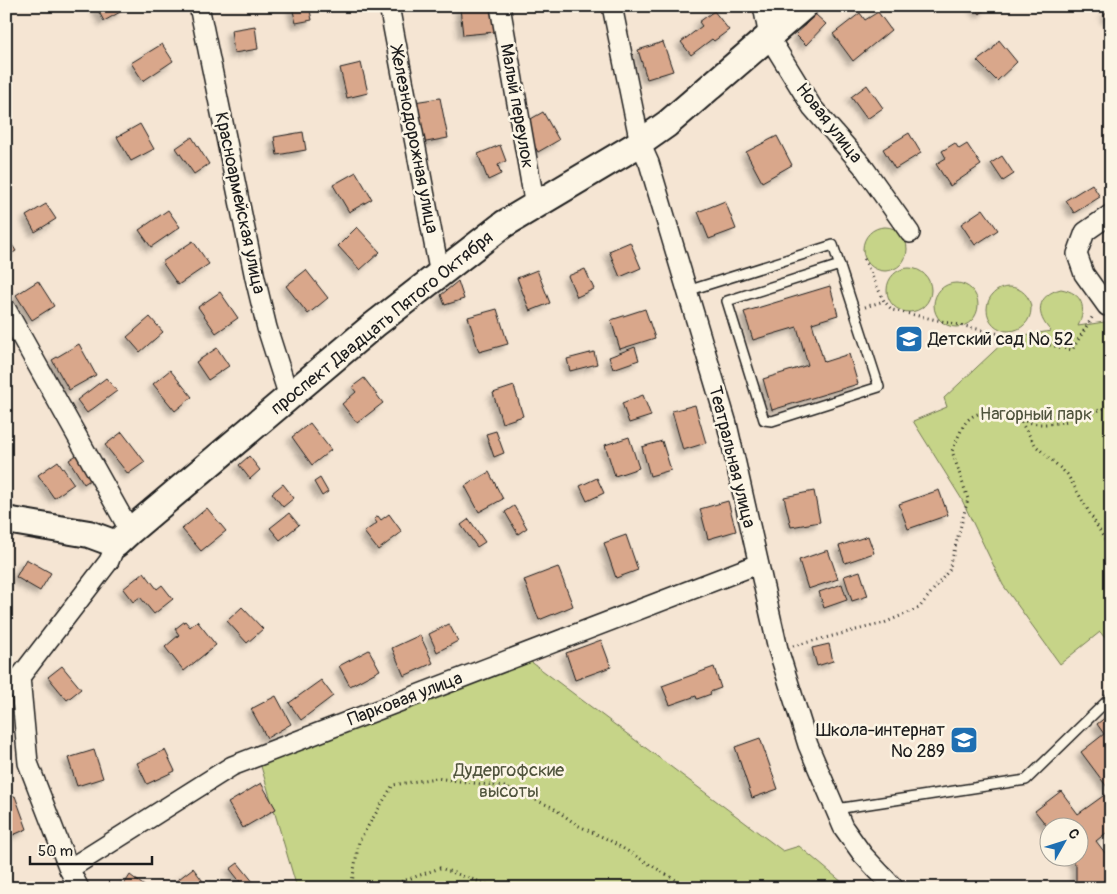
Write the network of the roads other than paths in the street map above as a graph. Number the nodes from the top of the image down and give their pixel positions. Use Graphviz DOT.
graph roads {
  1 [pos="199,6"];
  2 [pos="389,6"];
  3 [pos="500,6"];
  4 [pos="612,6"];
  5 [pos="763,6"];
  6 [pos="804,6"];
  7 [pos="769,37"];
  8 [pos="640,143"];
  9 [pos="535,206"];
  10 [pos="1111,214"];
  11 [pos="910,233"];
  12 [pos="840,265"];
  13 [pos="440,275"];
  14 [pos="686,291"];
  15 [pos="1102,308"];
  16 [pos="6,309"];
  17 [pos="289,397"];
  18 [pos="6,520"];
  19 [pos="123,537"];
  20 [pos="758,564"];
  21 [pos="13,682"];
  22 [pos="1111,697"];
  23 [pos="836,809"];
  24 [pos="69,869"];
  25 [pos="79,888"];
  26 [pos="894,888"];
  1 -- 17 [label="street, Красноармейская улица"];
  2 -- 13 [label="street, Железнодорожная улица"];
  3 -- 9 [label="street, Малый переулок"];
  4 -- 8 [label="street, Театральная улица"];
  5 -- 7 [label="street, Новая улица"];
  6 -- 7 [label="street, проспект Двадцать Пятого Октября"];
  7 -- 8 [label="street, проспект Двадцать Пятого Октября"];
  7 -- 11 [label="street, Новая улица"];
  8 -- 9 [label="street, проспект Двадцать Пятого Октября"];
  8 -- 14 [label="street, Театральная улица"];
  9 -- 13 [label="street, проспект Двадцать Пятого Октября"];
  10 -- 15 [label="street"];
  12 -- 12 [label="lane"];
  12 -- 14 [label="lane"];
  13 -- 17 [label="street, проспект Двадцать Пятого Октября"];
  14 -- 20 [label="street, Театральная улица"];
  16 -- 19 [label="street"];
  17 -- 19 [label="street, проспект Двадцать Пятого Октября"];
  18 -- 19 [label="street"];
  19 -- 21 [label="street, проспект Двадцать Пятого Октября"];
  20 -- 23 [label="street, Театральная улица"];
  20 -- 24 [label="street, Парковая улица"];
  21 -- 24 [label="street"];
  22 -- 23 [label="lane"];
  23 -- 26 [label="street, Театральная улица"];
  24 -- 25 [label="street"];
}
